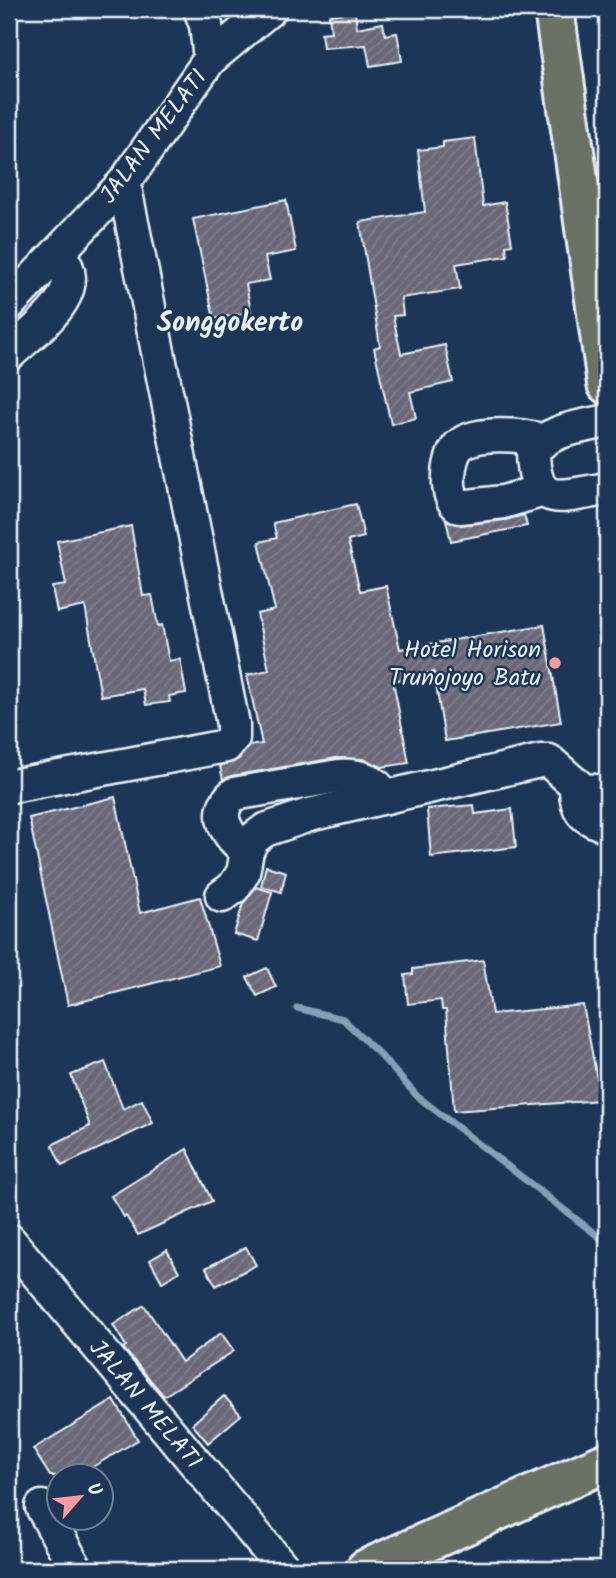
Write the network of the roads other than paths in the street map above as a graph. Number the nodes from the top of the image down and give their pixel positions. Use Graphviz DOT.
graph roads {
  1 [pos="200,9"];
  2 [pos="270,9"];
  3 [pos="554,9"];
  4 [pos="210,59"];
  5 [pos="124,183"];
  6 [pos="58,254"];
  7 [pos="9,304"];
  8 [pos="9,354"];
  9 [pos="607,384"];
  10 [pos="607,421"];
  11 [pos="541,440"];
  12 [pos="607,489"];
  13 [pos="541,491"];
  14 [pos="302,782"];
  15 [pos="576,785"];
  16 [pos="10,786"];
  17 [pos="607,792"];
  18 [pos="386,797"];
  19 [pos="309,815"];
  20 [pos="607,826"];
  21 [pos="247,851"];
  22 [pos="222,896"];
  23 [pos="9,1240"];
  24 [pos="607,1462"];
  25 [pos="42,1507"];
  26 [pos="76,1569"];
  27 [pos="284,1569"];
  28 [pos="366,1569"];
  1 -- 4 [label="street"];
  2 -- 4 [label="street, JALAN MELATI"];
  3 -- 9 [label="main road"];
  4 -- 5 [label="street, JALAN MELATI"];
  5 -- 6 [label="street, JALAN MELATI"];
  5 -- 16 [label="street"];
  6 -- 7 [label="street, JALAN MELATI"];
  6 -- 8 [label="street"];
  10 -- 11 [label="street"];
  11 -- 13 [label="street"];
  11 -- 13 [label="street"];
  12 -- 13 [label="street"];
  14 -- 18 [label="street"];
  14 -- 19 [label="street"];
  14 -- 21 [label="street"];
  15 -- 17 [label="street"];
  15 -- 18 [label="street"];
  15 -- 20 [label="street"];
  18 -- 19 [label="street"];
  19 -- 21 [label="street"];
  21 -- 22 [label="street"];
  23 -- 27 [label="street, JALAN MELATI"];
  24 -- 28 [label="main road"];
  25 -- 26 [label="street"];
}
